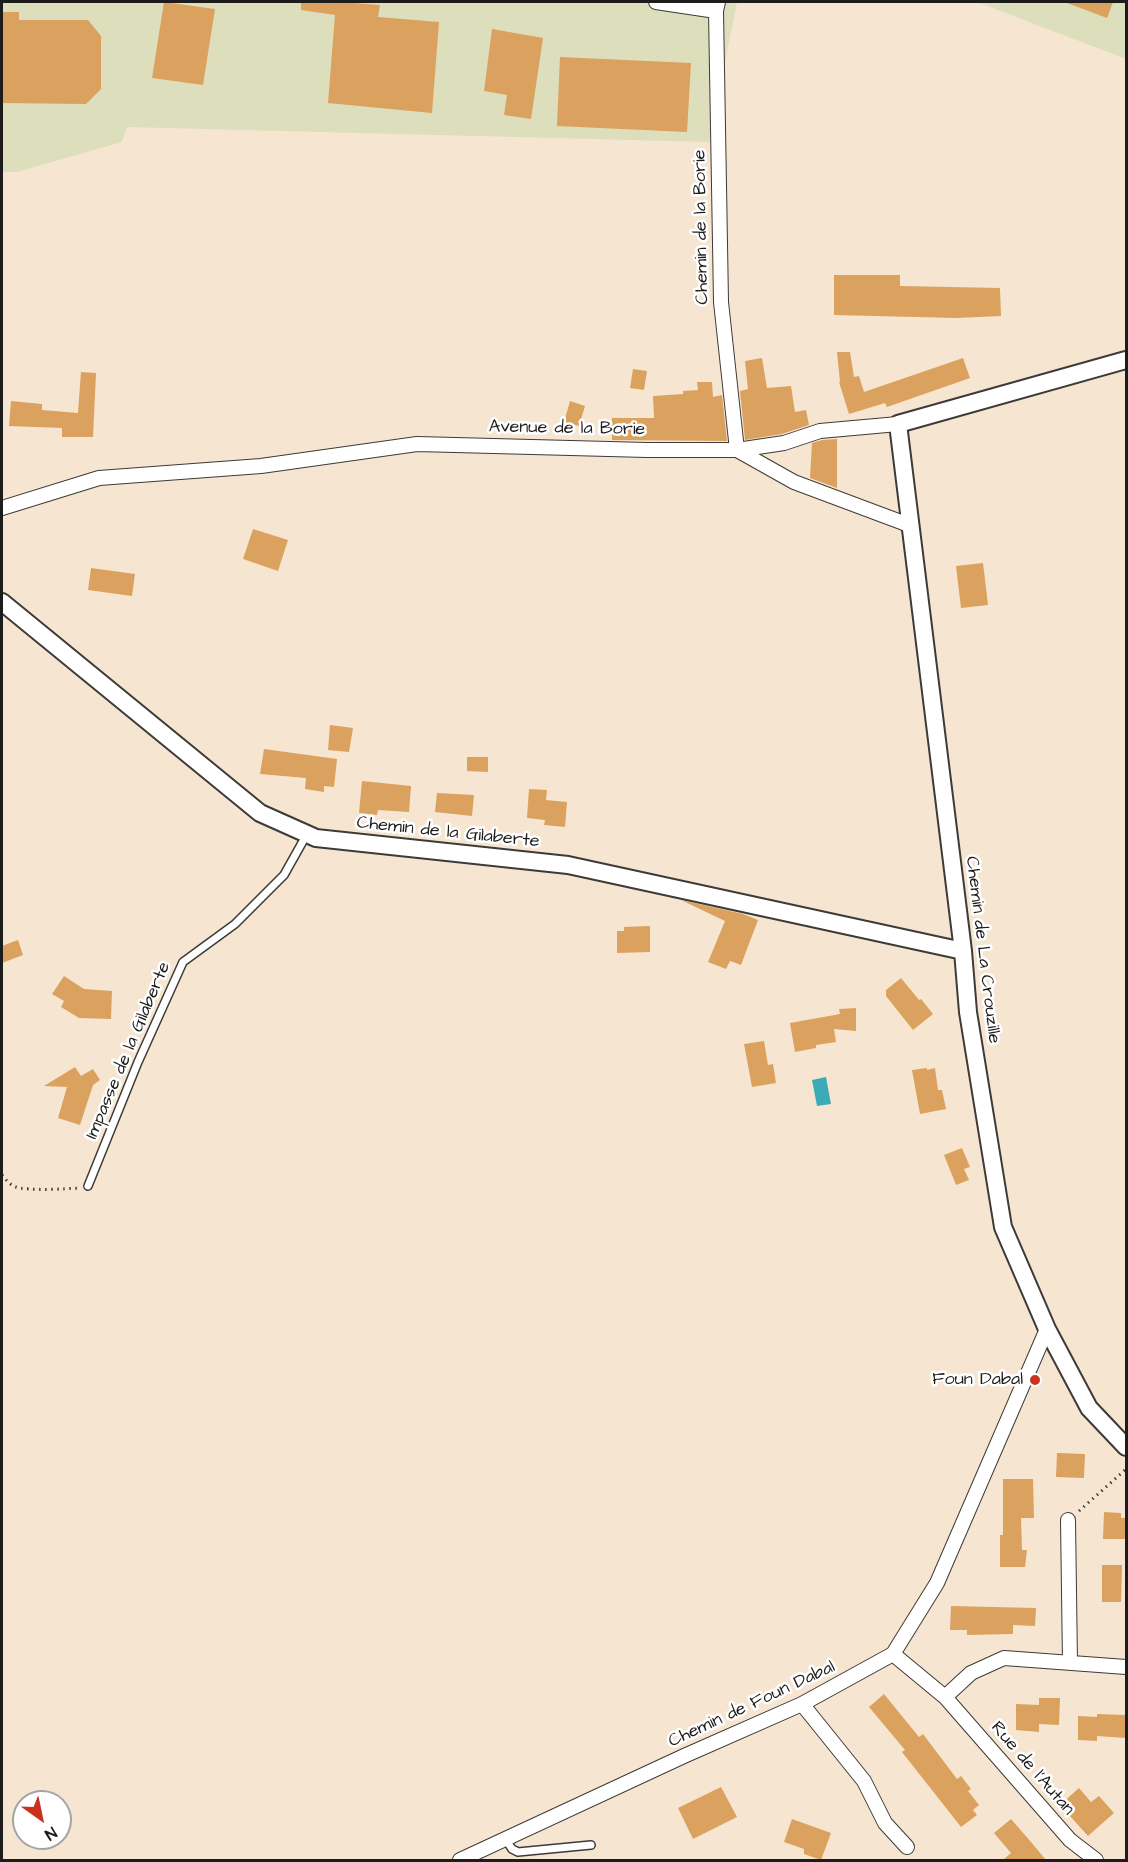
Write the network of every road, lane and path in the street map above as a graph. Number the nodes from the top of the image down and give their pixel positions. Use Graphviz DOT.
graph roads {
  1 [pos="656,2"];
  2 [pos="717,6"];
  3 [pos="1126,360"];
  4 [pos="898,424"];
  5 [pos="737,450"];
  6 [pos="2,508"];
  7 [pos="909,525"];
  8 [pos="2,602"];
  9 [pos="307,834"];
  10 [pos="963,951"];
  11 [pos="2,1175"];
  12 [pos="88,1186"];
  13 [pos="1047,1329"];
  14 [pos="1126,1447"];
  15 [pos="1126,1469"];
  16 [pos="1068,1520"];
  17 [pos="893,1654"];
  18 [pos="1070,1663"];
  19 [pos="1126,1667"];
  20 [pos="945,1697"];
  21 [pos="802,1704"];
  22 [pos="506,1840"];
  23 [pos="591,1845"];
  24 [pos="907,1847"];
  25 [pos="460,1860"];
  26 [pos="1096,1860"];
  1 -- 2 [label="street"];
  2 -- 5 [label="street, Chemin de la Borie"];
  3 -- 4 [label="street, Avenue de la Borie"];
  4 -- 5 [label="street, Avenue de la Borie"];
  4 -- 7 [label="street, Chemin de La Crouzille"];
  5 -- 6 [label="street, Avenue de la Borie"];
  5 -- 7 [label="street"];
  7 -- 10 [label="street, Chemin de La Crouzille"];
  8 -- 9 [label="street, Chemin de la Gilaberte"];
  9 -- 10 [label="street, Chemin de la Gilaberte"];
  9 -- 12 [label="lane, Impasse de la Gilaberte"];
  10 -- 13 [label="street, Chemin de La Crouzille"];
  11 -- 12 [label="path"];
  13 -- 14 [label="street, Chemin de La Crouzille"];
  13 -- 17 [label="street, Chemin de Foun Dabal"];
  15 -- 16 [label="path"];
  16 -- 18 [label="street"];
  17 -- 20 [label="street, Rue de l'Autan"];
  17 -- 21 [label="street, Chemin de Foun Dabal"];
  18 -- 19 [label="street"];
  18 -- 20 [label="street"];
  20 -- 26 [label="street, Rue de l'Autan"];
  21 -- 22 [label="street, Chemin de Foun Dabal"];
  21 -- 24 [label="street"];
  22 -- 23 [label="lane"];
  22 -- 25 [label="street, Chemin de Foun Dabal"];
}
